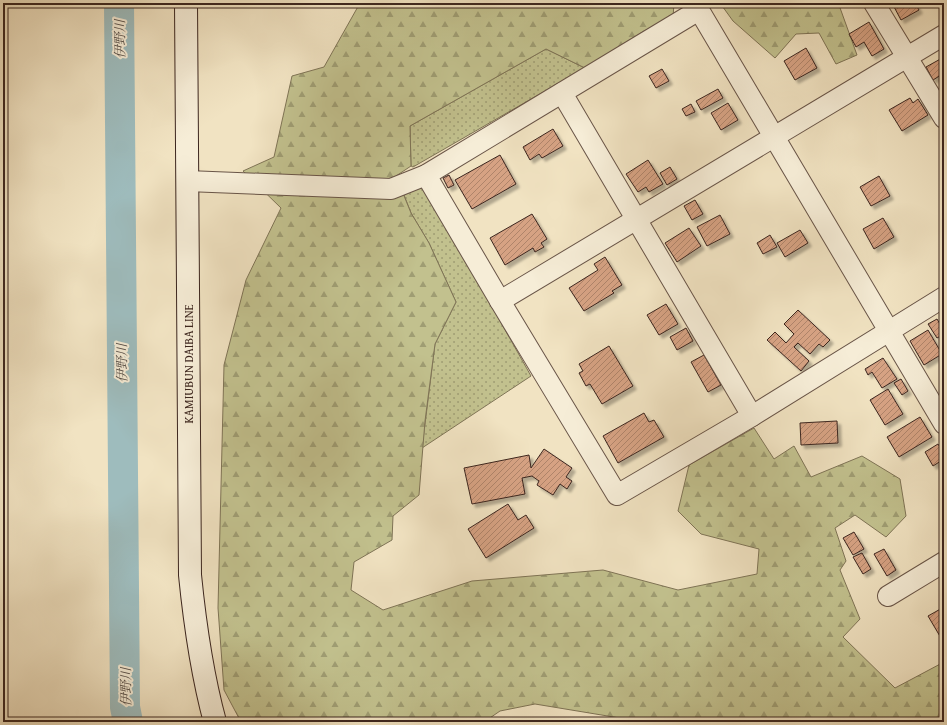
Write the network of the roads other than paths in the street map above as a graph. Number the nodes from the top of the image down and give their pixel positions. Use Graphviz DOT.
graph roads {
  1 [pos="186,3"];
  2 [pos="874,3"];
  3 [pos="944,35"];
  4 [pos="907,57"];
  5 [pos="562,92"];
  6 [pos="944,118"];
  7 [pos="774,138"];
  8 [pos="426,175"];
  9 [pos="187,181"];
  10 [pos="637,218"];
  11 [pos="944,297"];
  12 [pos="500,301"];
  13 [pos="889,330"];
  14 [pos="752,416"];
  15 [pos="944,424"];
  16 [pos="944,562"];
  17 [pos="888,596"];
  18 [pos="215,722"];
  1 -- 9 [label="main road, KAMIUBUN DAIBA LINE"];
  2 -- 4 [label="street"];
  3 -- 4 [label="street"];
  4 -- 6 [label="street"];
  4 -- 7 [label="street"];
  5 -- 7 [label="street"];
  5 -- 8 [label="street"];
  5 -- 10 [label="street"];
  7 -- 10 [label="street"];
  7 -- 13 [label="street"];
  8 -- 9 [label="street"];
  8 -- 12 [label="street"];
  9 -- 18 [label="main road, KAMIUBUN DAIBA LINE"];
  10 -- 12 [label="street"];
  10 -- 14 [label="street"];
  11 -- 13 [label="street"];
  12 -- 14 [label="street"];
  13 -- 14 [label="street"];
  13 -- 15 [label="street"];
  16 -- 17 [label="street"];
}
